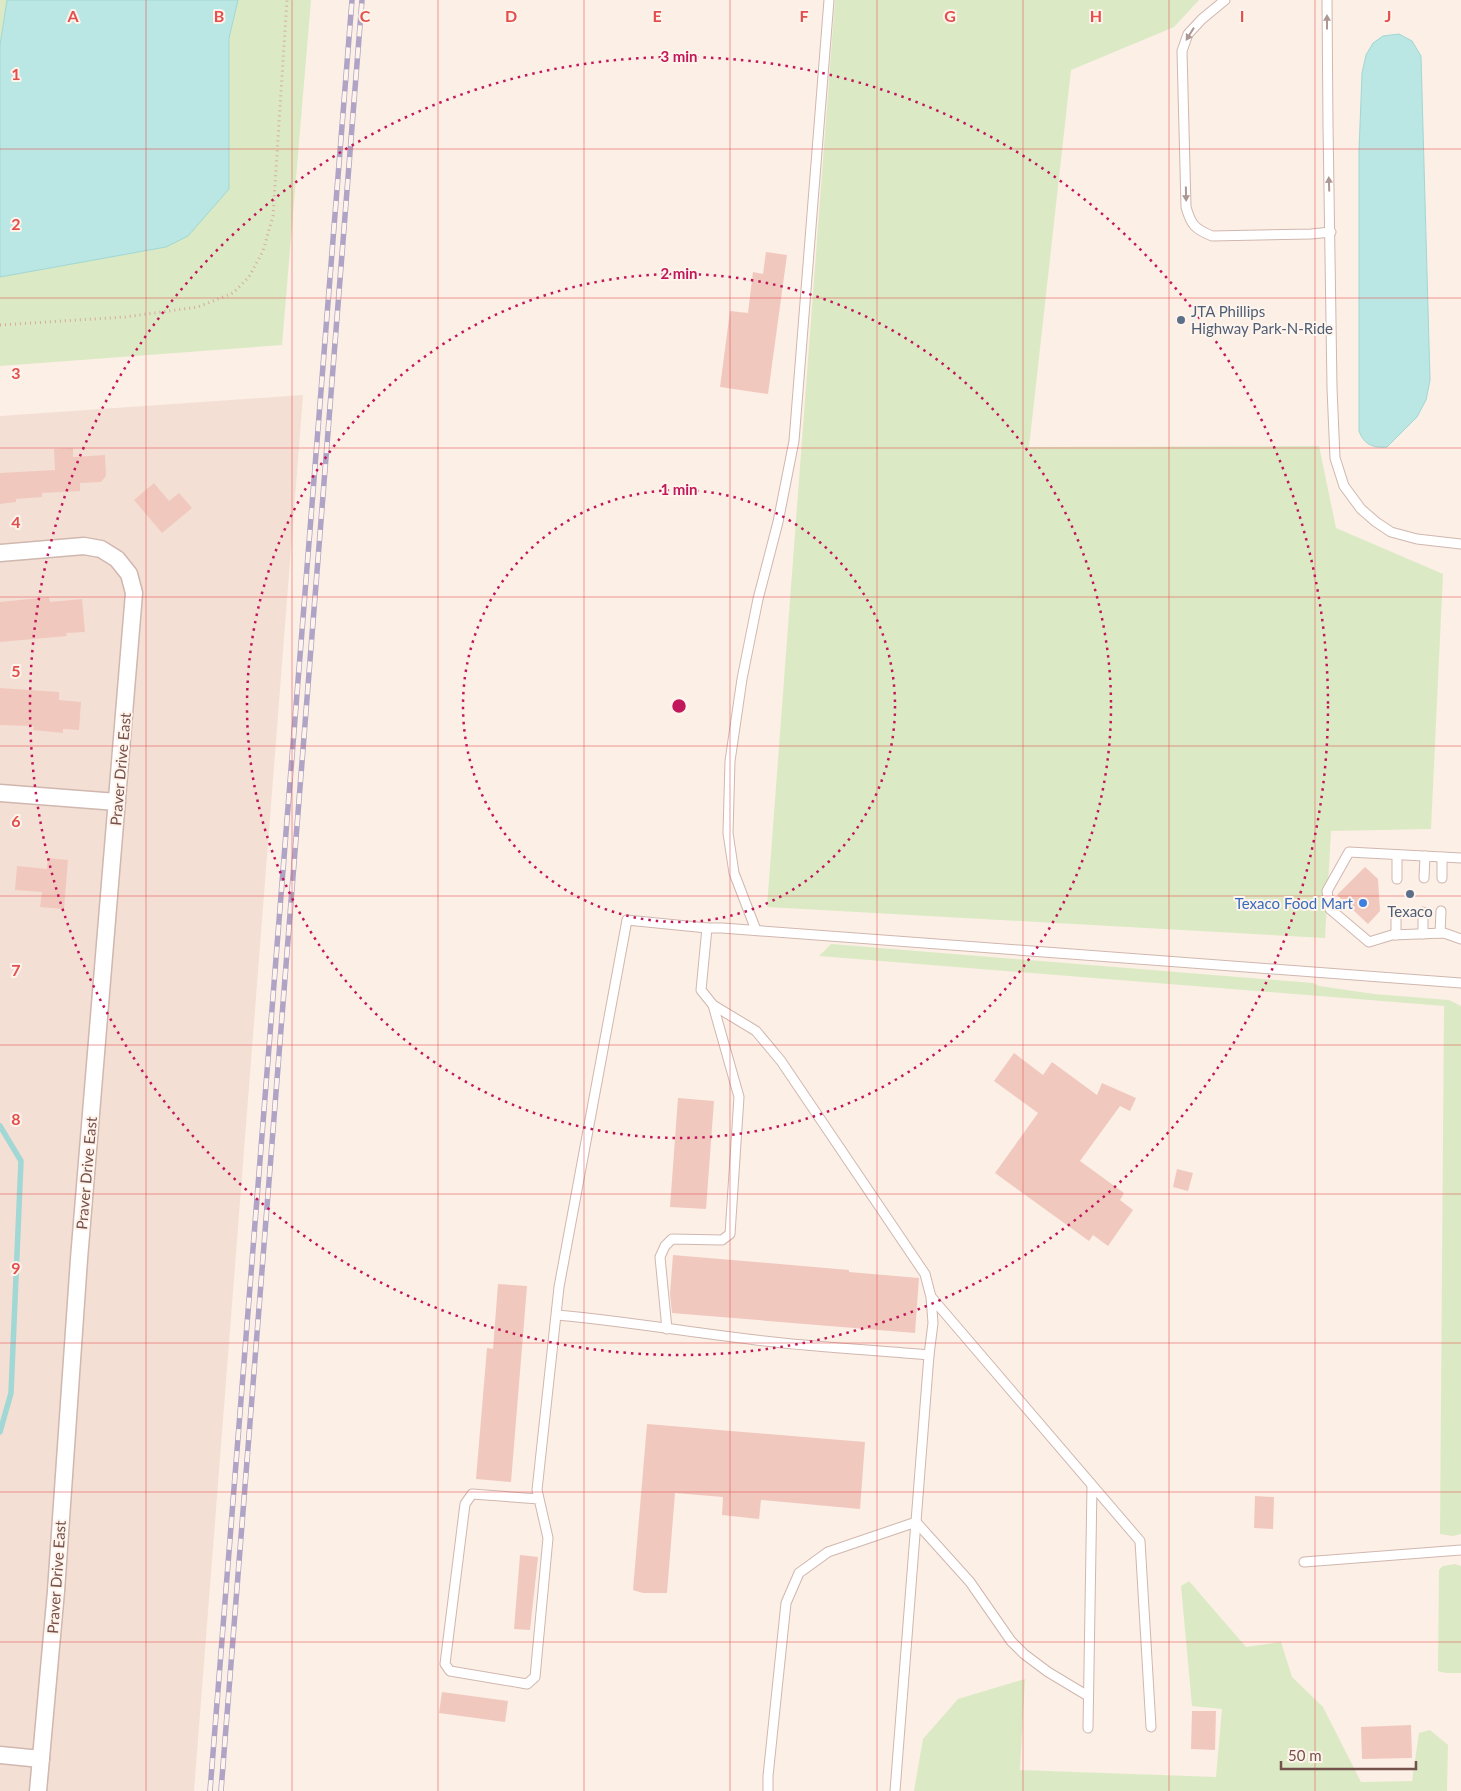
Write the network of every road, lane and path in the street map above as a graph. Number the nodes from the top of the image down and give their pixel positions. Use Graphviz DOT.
graph roads {
  1 [pos="287,0"];
  2 [pos="829,0"];
  3 [pos="1225,0"];
  4 [pos="1327,0"];
  5 [pos="1330,232"];
  6 [pos="0,325"];
  7 [pos="1461,544"];
  8 [pos="0,553"];
  9 [pos="0,793"];
  10 [pos="117,802"];
  11 [pos="1397,854"];
  12 [pos="1425,856"];
  13 [pos="1442,857"];
  14 [pos="1461,858"];
  15 [pos="1424,878"];
  16 [pos="1442,878"];
  17 [pos="1397,879"];
  18 [pos="1441,911"];
  19 [pos="1396,912"];
  20 [pos="1423,912"];
  21 [pos="708,928"];
  22 [pos="756,930"];
  23 [pos="1423,934"];
  24 [pos="1440,934"];
  25 [pos="1396,935"];
  26 [pos="1461,939"];
  27 [pos="1461,983"];
  28 [pos="713,1005"];
  29 [pos="931,1297"];
  30 [pos="556,1315"];
  31 [pos="667,1329"];
  32 [pos="930,1355"];
  33 [pos="1092,1486"];
  34 [pos="539,1499"];
  35 [pos="916,1522"];
  36 [pos="1461,1550"];
  37 [pos="1304,1562"];
  38 [pos="1088,1696"];
  39 [pos="1151,1727"];
  40 [pos="1088,1728"];
  41 [pos="0,1755"];
  42 [pos="41,1759"];
  43 [pos="38,1791"];
  44 [pos="768,1791"];
  45 [pos="895,1791"];
  1 -- 6 [label="path"];
  2 -- 22 [label="lane"];
  3 -- 5 [label="lane, one-way"];
  5 -- 4 [label="lane, one-way"];
  5 -- 7 [label="lane"];
  8 -- 10 [label="street, Praver Drive East"];
  9 -- 10 [label="street"];
  10 -- 42 [label="street, Praver Drive East"];
  11 -- 12 [label="lane"];
  11 -- 17 [label="lane"];
  11 -- 25 [label="lane"];
  12 -- 13 [label="lane"];
  12 -- 15 [label="lane"];
  13 -- 14 [label="lane"];
  13 -- 16 [label="lane"];
  18 -- 24 [label="lane"];
  19 -- 25 [label="lane"];
  20 -- 23 [label="lane"];
  21 -- 22 [label="lane"];
  21 -- 28 [label="lane"];
  21 -- 30 [label="lane"];
  22 -- 27 [label="lane"];
  23 -- 24 [label="lane"];
  23 -- 25 [label="lane"];
  24 -- 26 [label="lane"];
  28 -- 29 [label="lane"];
  28 -- 31 [label="lane"];
  29 -- 32 [label="lane"];
  29 -- 33 [label="lane"];
  30 -- 31 [label="lane"];
  30 -- 34 [label="lane"];
  31 -- 32 [label="lane"];
  32 -- 35 [label="lane"];
  33 -- 38 [label="lane"];
  33 -- 39 [label="lane"];
  34 -- 34 [label="lane"];
  35 -- 38 [label="lane"];
  35 -- 44 [label="lane"];
  35 -- 45 [label="lane"];
  36 -- 37 [label="lane"];
  38 -- 40 [label="lane"];
  41 -- 42 [label="street"];
  42 -- 43 [label="street, Praver Drive East"];
}
